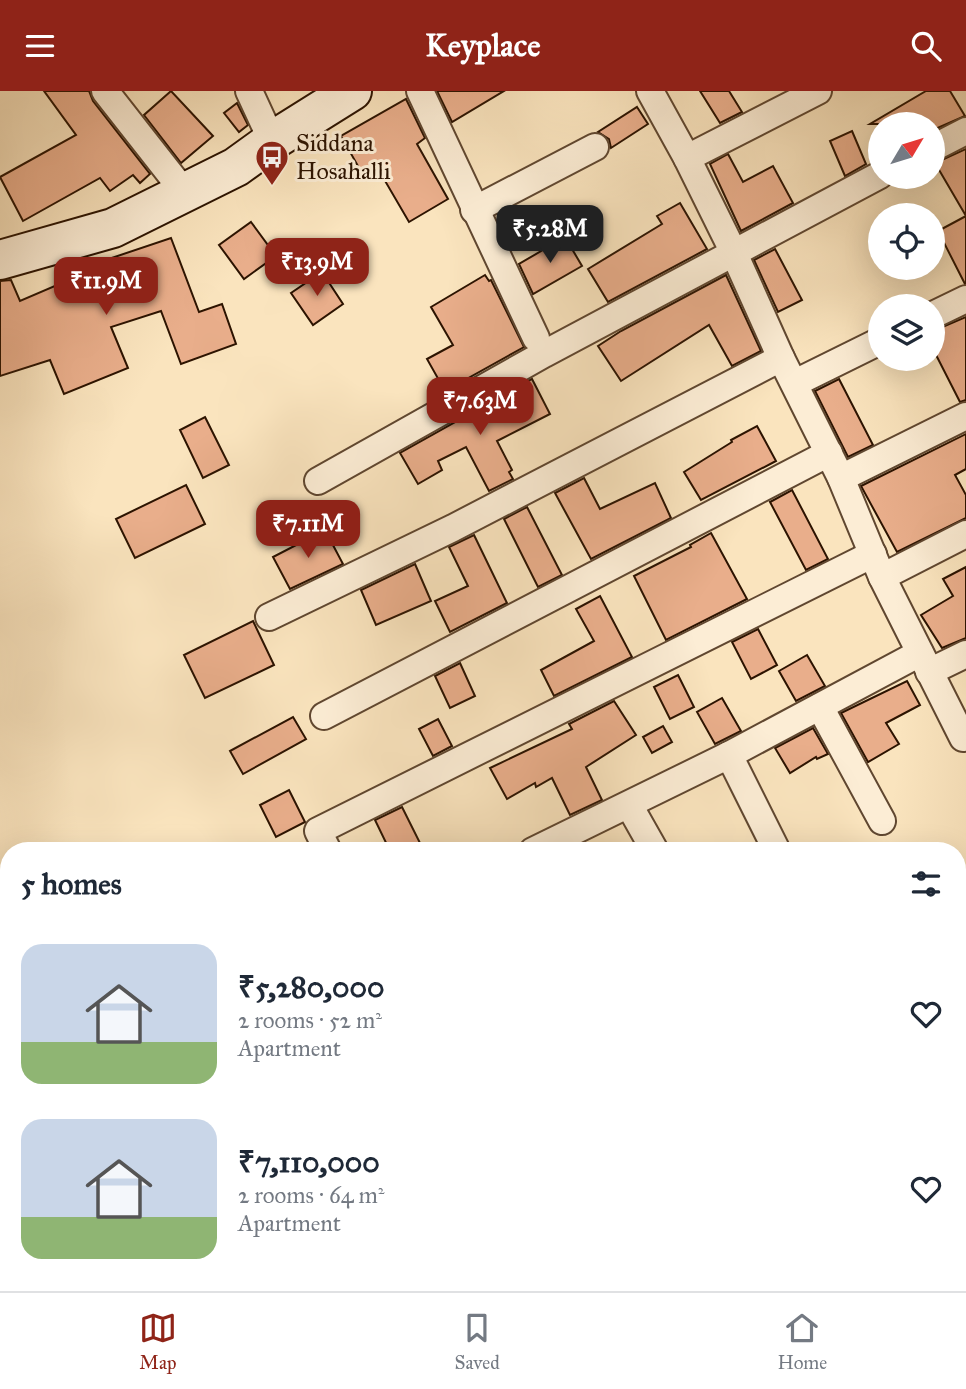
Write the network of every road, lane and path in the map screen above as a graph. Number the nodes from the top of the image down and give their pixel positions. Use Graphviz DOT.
graph roads {
  1 [pos="105,91"];
  2 [pos="249,91"];
  3 [pos="352,91"];
  4 [pos="419,91"];
  5 [pos="650,91"];
  6 [pos="818,91"];
  7 [pos="966,131"];
  8 [pos="272,141"];
  9 [pos="945,142"];
  10 [pos="596,147"];
  11 [pos="687,158"];
  12 [pos="868,181"];
  13 [pos="185,193"];
  14 [pos="474,210"];
  15 [pos="733,251"];
  16 [pos="0,260"];
  17 [pos="966,299"];
  18 [pos="945,309"];
  19 [pos="536,338"];
  20 [pos="868,347"];
  21 [pos="781,358"];
  22 [pos="795,383"];
  23 [pos="966,416"];
  24 [pos="830,453"];
  25 [pos="841,478"];
  26 [pos="318,481"];
  27 [pos="966,534"];
  28 [pos="877,566"];
  29 [pos="268,617"];
  30 [pos="966,654"];
  31 [pos="925,663"];
  32 [pos="820,707"];
  33 [pos="324,716"];
  34 [pos="963,739"];
  35 [pos="729,755"];
  36 [pos="629,805"];
  37 [pos="882,821"];
  38 [pos="324,842"];
  39 [pos="552,842"];
  40 [pos="649,842"];
  41 [pos="772,842"];
  1 -- 13 [label="street"];
  2 -- 8 [label="street"];
  3 -- 8 [label="main road"];
  4 -- 14 [label="street"];
  5 -- 11 [label="street"];
  6 -- 11 [label="street"];
  7 -- 9 [label="street"];
  8 -- 13 [label="main road"];
  10 -- 14 [label="street"];
  11 -- 15 [label="street"];
  12 -- 15 [label="street"];
  13 -- 16 [label="main road"];
  14 -- 19 [label="street"];
  15 -- 21 [label="street"];
  15 -- 26 [label="street"];
  17 -- 18 [label="street"];
  20 -- 22 [label="street"];
  21 -- 22 [label="street"];
  21 -- 29 [label="street"];
  22 -- 24 [label="street"];
  23 -- 25 [label="street"];
  24 -- 25 [label="street"];
  24 -- 33 [label="street"];
  25 -- 28 [label="street"];
  27 -- 28 [label="street"];
  28 -- 31 [label="street"];
  28 -- 38 [label="street"];
  30 -- 31 [label="street"];
  31 -- 32 [label="street"];
  31 -- 34 [label="street"];
  32 -- 35 [label="street"];
  32 -- 37 [label="street"];
  35 -- 36 [label="street"];
  35 -- 41 [label="street"];
  36 -- 39 [label="street"];
  36 -- 40 [label="street"];
}
